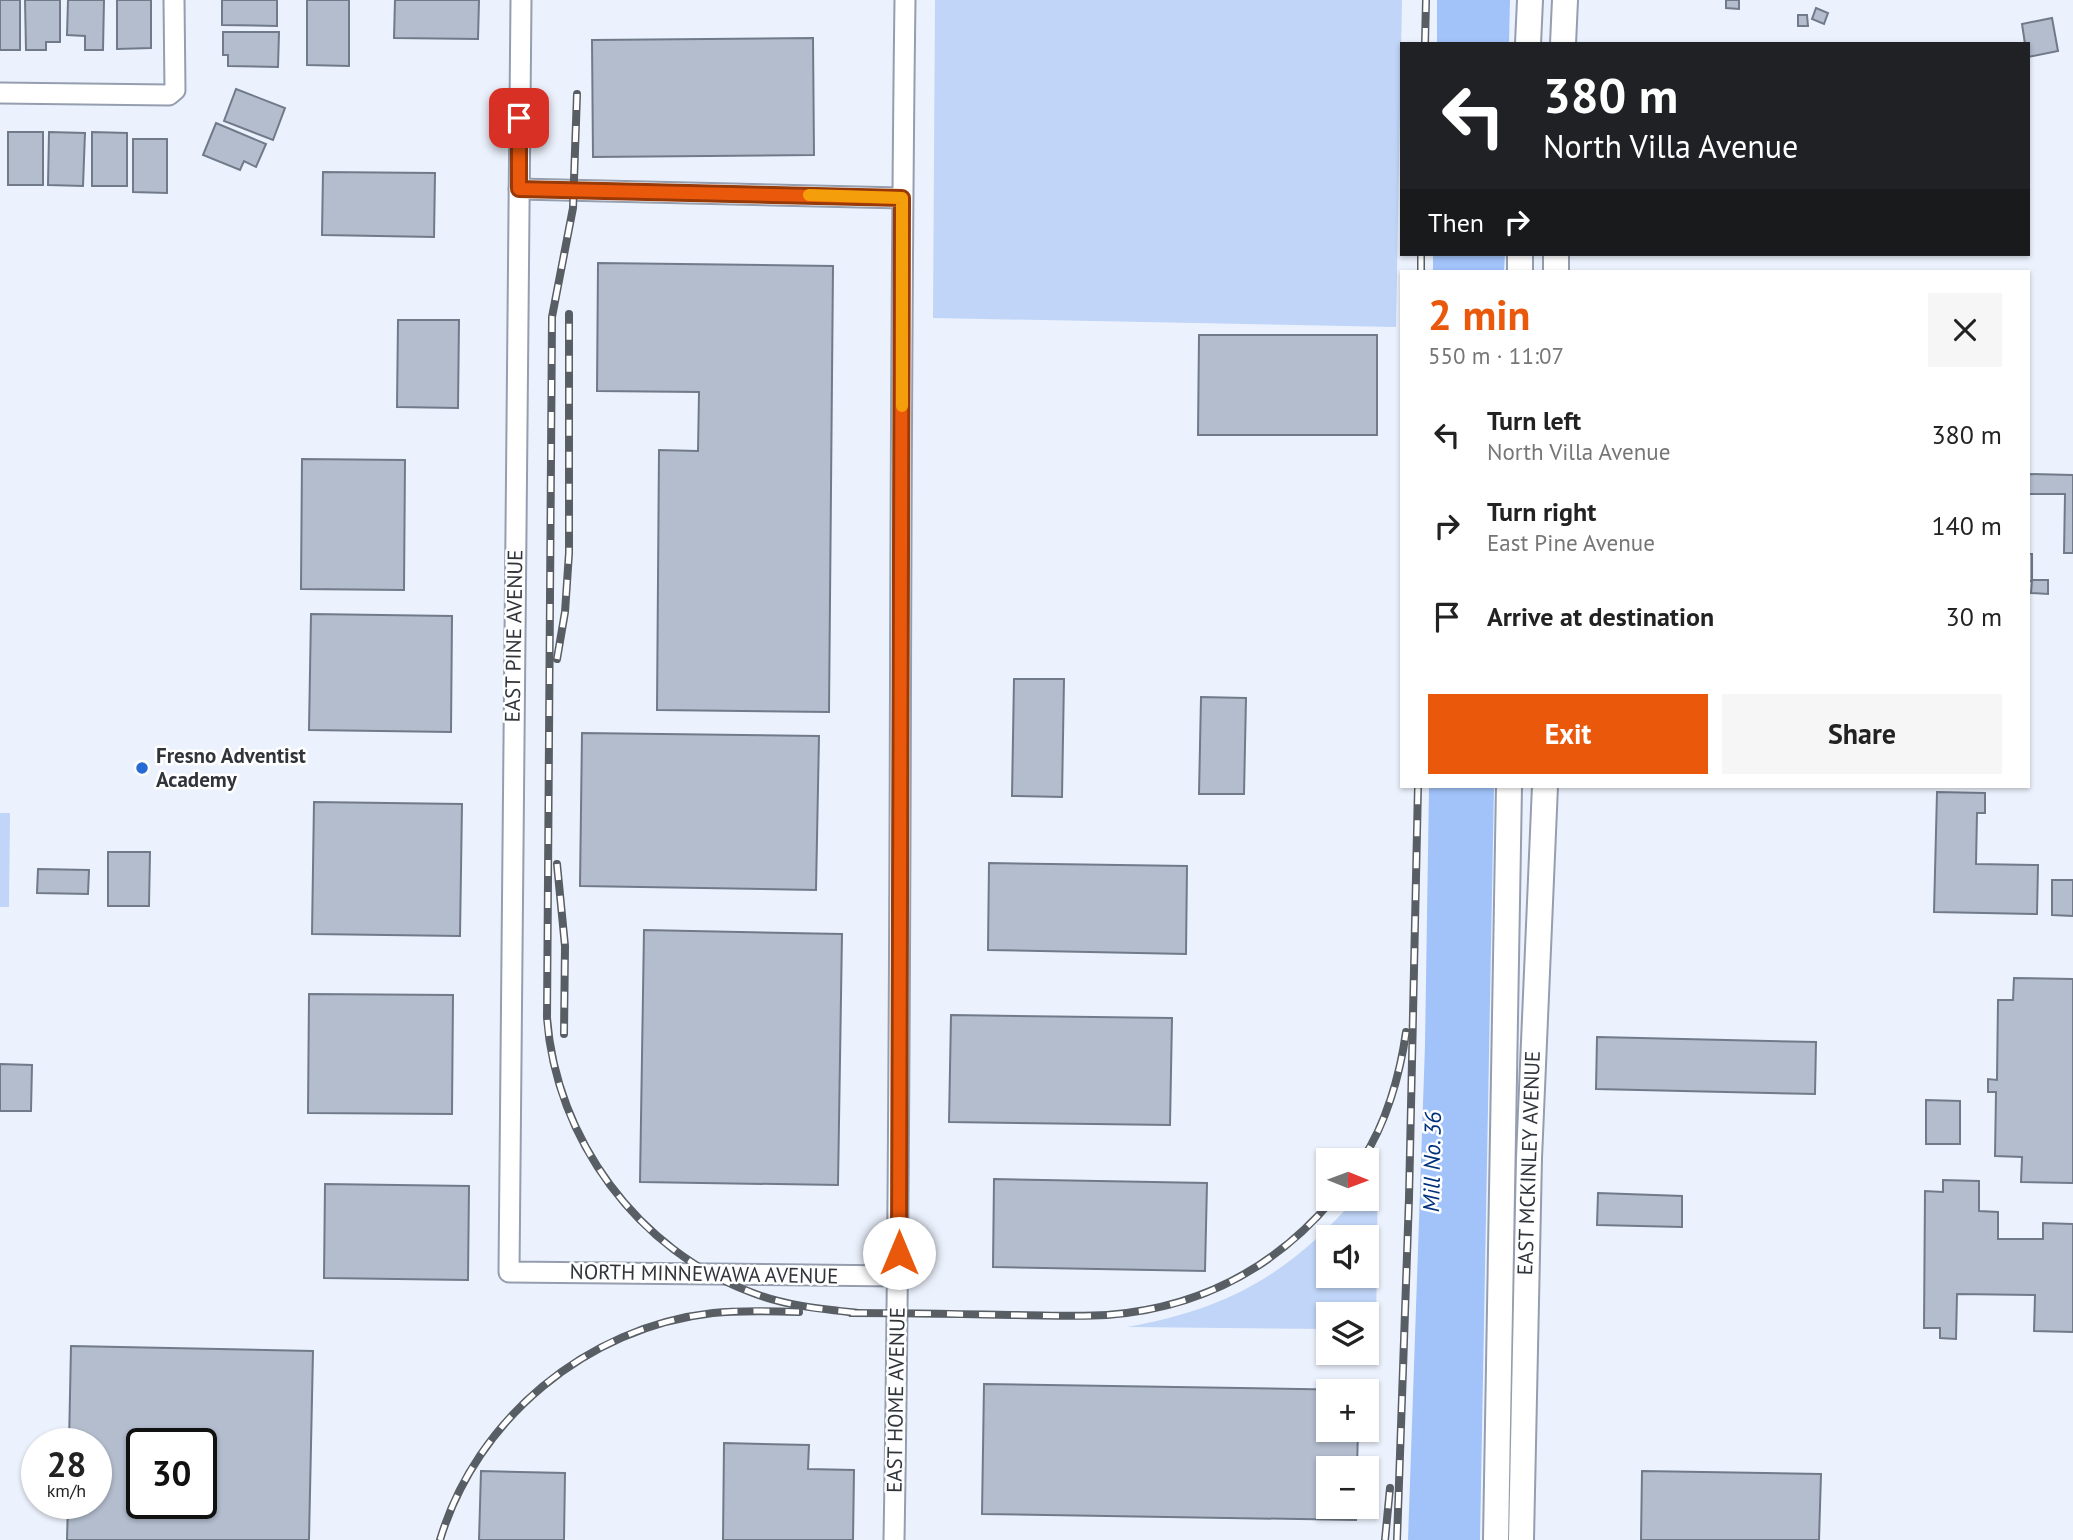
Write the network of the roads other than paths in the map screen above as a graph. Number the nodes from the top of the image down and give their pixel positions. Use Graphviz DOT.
graph roads {
  1 [pos="174,0"];
  2 [pos="521,0"];
  3 [pos="905,0"];
  4 [pos="1530,0"];
  5 [pos="1564,0"];
  6 [pos="1528,42"];
  7 [pos="1563,42"];
  8 [pos="0,93"];
  9 [pos="519,189"];
  10 [pos="902,198"];
  11 [pos="1509,788"];
  12 [pos="1545,788"];
  13 [pos="1506,937"];
  14 [pos="1537,938"];
  15 [pos="509,1272"];
  16 [pos="898,1276"];
  17 [pos="894,1540"];
  18 [pos="1496,1540"];
  19 [pos="1521,1540"];
  1 -- 8 [label="street"];
  2 -- 9 [label="street, EAST PINE AVENUE"];
  3 -- 10 [label="street, EAST HOME AVENUE"];
  4 -- 6 [label="main road"];
  5 -- 7 [label="main road"];
  9 -- 10 [label="street"];
  9 -- 15 [label="street, EAST PINE AVENUE"];
  10 -- 16 [label="street, EAST HOME AVENUE"];
  11 -- 13 [label="main road, EAST MCKINLEY AVENUE"];
  12 -- 14 [label="main road, EAST MCKINLEY AVENUE"];
  13 -- 14 [label="main road"];
  13 -- 18 [label="main road, EAST MCKINLEY AVENUE"];
  14 -- 19 [label="main road, EAST MCKINLEY AVENUE"];
  15 -- 16 [label="street, NORTH MINNEWAWA AVENUE"];
  16 -- 17 [label="street, EAST HOME AVENUE"];
}
